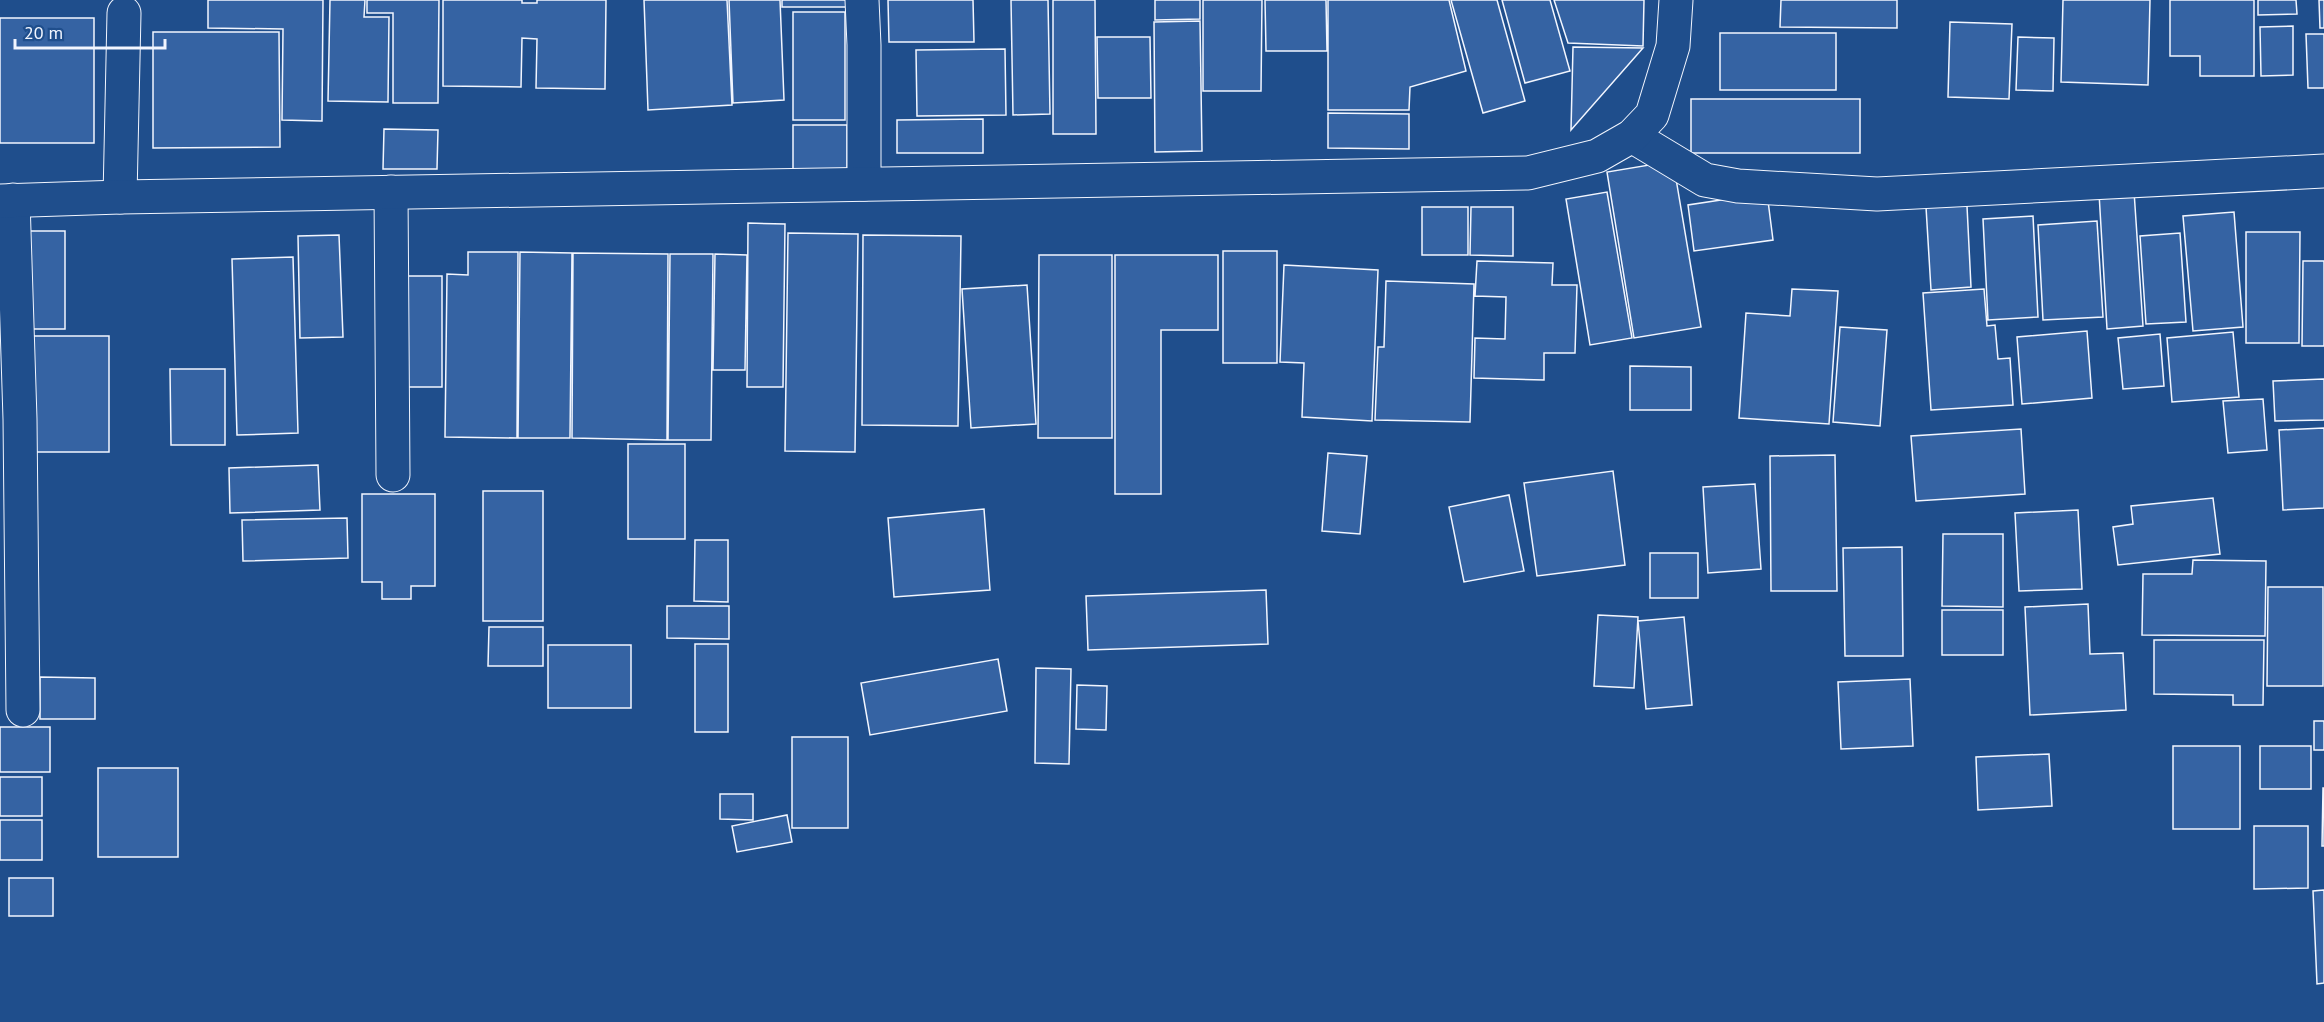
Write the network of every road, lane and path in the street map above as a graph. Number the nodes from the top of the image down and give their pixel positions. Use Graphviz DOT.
graph roads {
  1 [pos="862,0"];
  2 [pos="1676,0"];
  3 [pos="124,13"];
  4 [pos="1632,136"];
  5 [pos="2324,171"];
  6 [pos="864,184"];
  7 [pos="391,192"];
  8 [pos="120,197"];
  9 [pos="7,200"];
  10 [pos="393,475"];
  11 [pos="23,710"];
  1 -- 6 [label="street"];
  2 -- 4 [label="street"];
  3 -- 8 [label="street"];
  4 -- 5 [label="street"];
  4 -- 6 [label="street"];
  6 -- 7 [label="street"];
  7 -- 8 [label="street"];
  7 -- 10 [label="street"];
  8 -- 9 [label="street"];
  9 -- 11 [label="street"];
}
